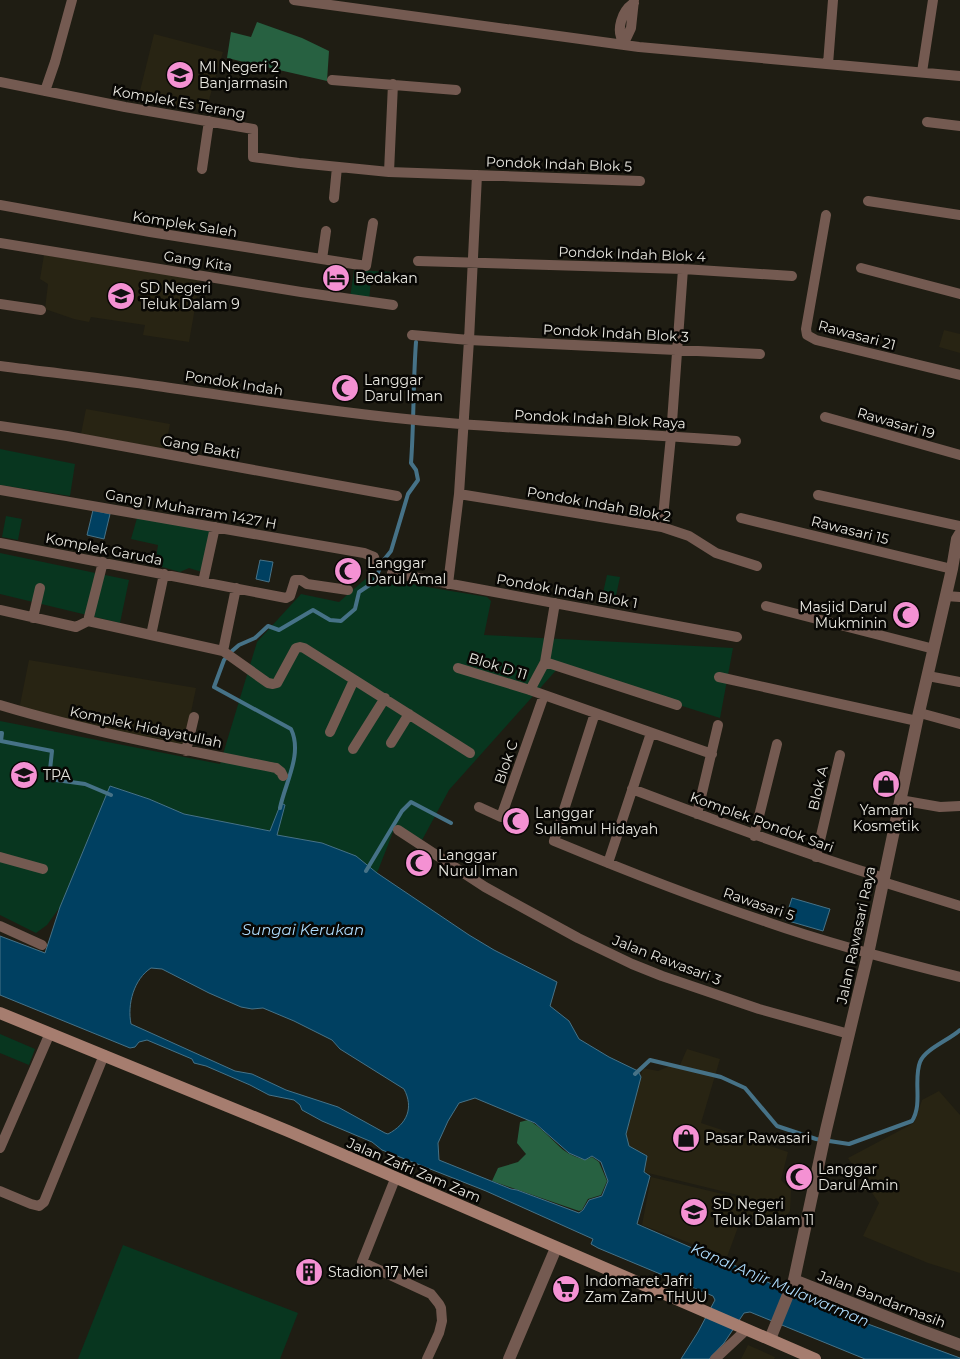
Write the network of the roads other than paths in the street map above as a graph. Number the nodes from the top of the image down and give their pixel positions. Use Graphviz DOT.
graph roads {
  1 [pos="72,0"];
  2 [pos="294,0"];
  3 [pos="834,0"];
  4 [pos="933,0"];
  5 [pos="634,1"];
  6 [pos="623,43"];
  7 [pos="828,64"];
  8 [pos="922,72"];
  9 [pos="960,76"];
  10 [pos="332,80"];
  11 [pos="0,82"];
  12 [pos="393,84"];
  13 [pos="456,90"];
  14 [pos="46,91"];
  15 [pos="209,121"];
  16 [pos="927,122"];
  17 [pos="960,126"];
  18 [pos="337,167"];
  19 [pos="202,169"];
  20 [pos="389,172"];
  21 [pos="476,175"];
  22 [pos="640,181"];
  23 [pos="334,198"];
  24 [pos="868,201"];
  25 [pos="0,205"];
  26 [pos="826,215"];
  27 [pos="960,215"];
  28 [pos="372,223"];
  29 [pos="326,231"];
  30 [pos="0,243"];
  31 [pos="322,259"];
  32 [pos="418,261"];
  33 [pos="472,262"];
  34 [pos="861,268"];
  35 [pos="683,269"];
  36 [pos="792,276"];
  37 [pos="960,294"];
  38 [pos="0,304"];
  39 [pos="392,305"];
  40 [pos="40,310"];
  41 [pos="412,335"];
  42 [pos="469,340"];
  43 [pos="677,350"];
  44 [pos="760,354"];
  45 [pos="0,366"];
  46 [pos="960,375"];
  47 [pos="825,417"];
  48 [pos="464,425"];
  49 [pos="0,426"];
  50 [pos="671,436"];
  51 [pos="736,441"];
  52 [pos="960,455"];
  53 [pos="0,490"];
  54 [pos="459,494"];
  55 [pos="818,495"];
  56 [pos="398,496"];
  57 [pos="741,518"];
  58 [pos="960,526"];
  59 [pos="215,527"];
  60 [pos="662,527"];
  61 [pos="960,534"];
  62 [pos="0,543"];
  63 [pos="375,560"];
  64 [pos="103,562"];
  65 [pos="757,566"];
  66 [pos="952,569"];
  67 [pos="392,573"];
  68 [pos="164,574"];
  69 [pos="203,582"];
  70 [pos="448,584"];
  71 [pos="40,588"];
  72 [pos="236,588"];
  73 [pos="348,590"];
  74 [pos="946,596"];
  75 [pos="960,597"];
  76 [pos="555,603"];
  77 [pos="766,606"];
  78 [pos="0,610"];
  79 [pos="33,618"];
  80 [pos="88,621"];
  81 [pos="151,635"];
  82 [pos="737,636"];
  83 [pos="934,649"];
  84 [pos="227,654"];
  85 [pos="545,662"];
  86 [pos="458,668"];
  87 [pos="928,676"];
  88 [pos="719,677"];
  89 [pos="354,680"];
  90 [pos="960,682"];
  91 [pos="530,690"];
  92 [pos="544,695"];
  93 [pos="385,698"];
  94 [pos="0,705"];
  95 [pos="677,705"];
  96 [pos="595,713"];
  97 [pos="409,714"];
  98 [pos="194,716"];
  99 [pos="919,717"];
  100 [pos="960,724"];
  101 [pos="718,725"];
  102 [pos="330,732"];
  103 [pos="651,732"];
  104 [pos="391,743"];
  105 [pos="777,744"];
  106 [pos="353,749"];
  107 [pos="186,751"];
  108 [pos="470,753"];
  109 [pos="712,754"];
  110 [pos="840,755"];
  111 [pos="283,776"];
  112 [pos="632,789"];
  113 [pos="900,800"];
  114 [pos="960,806"];
  115 [pos="480,807"];
  116 [pos="698,814"];
  117 [pos="398,830"];
  118 [pos="754,836"];
  119 [pos="0,857"];
  120 [pos="816,857"];
  121 [pos="608,863"];
  122 [pos="43,868"];
  123 [pos="884,880"];
  124 [pos="960,906"];
  125 [pos="0,926"];
  126 [pos="42,945"];
  127 [pos="868,954"];
  128 [pos="960,977"];
  129 [pos="0,1013"];
  130 [pos="50,1033"];
  131 [pos="849,1034"];
  132 [pos="104,1055"];
  133 [pos="0,1148"];
  134 [pos="396,1179"];
  135 [pos="0,1191"];
  136 [pos="556,1248"];
  137 [pos="793,1282"];
  138 [pos="743,1328"];
  139 [pos="772,1334"];
  140 [pos="960,1344"];
  141 [pos="427,1359"];
  142 [pos="508,1359"];
  143 [pos="715,1359"];
  144 [pos="815,1359"];
  1 -- 14 [label="street"];
  2 -- 6 [label="street"];
  3 -- 7 [label="street"];
  4 -- 8 [label="street"];
  5 -- 6 [label="street"];
  6 -- 7 [label="street"];
  7 -- 8 [label="street"];
  8 -- 9 [label="street"];
  10 -- 12 [label="street"];
  11 -- 14 [label="street, Komplek Es Terang"];
  12 -- 13 [label="street"];
  12 -- 20 [label="street"];
  14 -- 15 [label="street, Komplek Es Terang"];
  15 -- 18 [label="street, Komplek Es Terang"];
  15 -- 19 [label="street"];
  16 -- 17 [label="street"];
  18 -- 20 [label="street, Komplek Es Terang"];
  18 -- 23 [label="street"];
  20 -- 21 [label="street, Komplek Es Terang"];
  21 -- 22 [label="street, Pondok Indah Blok 5"];
  21 -- 33 [label="street"];
  24 -- 27 [label="street"];
  25 -- 31 [label="street, Komplek Saleh"];
  26 -- 46 [label="street, Rawasari 21"];
  28 -- 31 [label="street, Komplek Saleh"];
  29 -- 31 [label="street"];
  30 -- 39 [label="street, Gang Kita"];
  32 -- 33 [label="street, Pondok Indah Blok 4"];
  33 -- 35 [label="street, Pondok Indah Blok 4"];
  33 -- 42 [label="street"];
  34 -- 37 [label="street"];
  35 -- 36 [label="street, Pondok Indah Blok 4"];
  35 -- 43 [label="street"];
  38 -- 40 [label="street"];
  41 -- 42 [label="street, Pondok Indah Blok 3"];
  42 -- 43 [label="street, Pondok Indah Blok 3"];
  42 -- 48 [label="street"];
  43 -- 44 [label="street, Pondok Indah Blok 3"];
  43 -- 50 [label="street"];
  45 -- 48 [label="street, Pondok Indah"];
  47 -- 52 [label="street, Rawasari 19"];
  48 -- 50 [label="street, Pondok Indah Blok Raya"];
  48 -- 54 [label="street"];
  49 -- 56 [label="street, Gang Bakti"];
  50 -- 51 [label="street, Pondok Indah Blok Raya"];
  50 -- 60 [label="street"];
  53 -- 59 [label="street, Gang 1 Muharram 1427 H"];
  54 -- 60 [label="street, Pondok Indah Blok 2"];
  54 -- 70 [label="street"];
  55 -- 58 [label="street"];
  57 -- 66 [label="street, Rawasari 15"];
  59 -- 63 [label="street, Gang 1 Muharram 1427 H"];
  59 -- 69 [label="street"];
  60 -- 65 [label="street, Pondok Indah Blok 2"];
  61 -- 66 [label="street, Jalan Rawasari Raya"];
  62 -- 64 [label="street, Komplek Garuda"];
  64 -- 68 [label="street, Komplek Garuda"];
  64 -- 80 [label="street"];
  66 -- 74 [label="street, Jalan Rawasari Raya"];
  67 -- 70 [label="street, Pondok Indah Blok 1"];
  68 -- 69 [label="street, Komplek Garuda"];
  68 -- 81 [label="street"];
  69 -- 72 [label="street, Komplek Garuda"];
  70 -- 76 [label="street, Pondok Indah Blok 1"];
  71 -- 79 [label="street"];
  72 -- 73 [label="street, Komplek Garuda"];
  72 -- 84 [label="street"];
  74 -- 75 [label="street"];
  74 -- 83 [label="street, Jalan Rawasari Raya"];
  76 -- 82 [label="street, Pondok Indah Blok 1"];
  76 -- 85 [label="street"];
  77 -- 83 [label="street"];
  78 -- 79 [label="street"];
  79 -- 80 [label="street"];
  80 -- 81 [label="street"];
  81 -- 84 [label="street"];
  83 -- 87 [label="street, Jalan Rawasari Raya"];
  84 -- 89 [label="street"];
  85 -- 91 [label="street"];
  85 -- 95 [label="street"];
  86 -- 91 [label="street, Blok D 11"];
  87 -- 90 [label="street"];
  87 -- 99 [label="street, Jalan Rawasari Raya"];
  88 -- 99 [label="street"];
  89 -- 93 [label="street"];
  89 -- 102 [label="street"];
  91 -- 92 [label="street, Blok D 11"];
  92 -- 96 [label="street, Blok D 11"];
  92 -- 115 [label="street, Blok C"];
  93 -- 97 [label="street"];
  93 -- 106 [label="street"];
  94 -- 107 [label="street, Komplek Hidayatullah"];
  96 -- 103 [label="street, Blok D 11"];
  96 -- 121 [label="street, Rawasari 5"];
  97 -- 104 [label="street"];
  97 -- 108 [label="street"];
  98 -- 107 [label="street"];
  99 -- 100 [label="street"];
  99 -- 113 [label="street, Jalan Rawasari Raya"];
  101 -- 109 [label="street"];
  103 -- 109 [label="street, Blok D 11"];
  103 -- 112 [label="street"];
  105 -- 118 [label="street"];
  107 -- 111 [label="street, Komplek Hidayatullah"];
  109 -- 116 [label="street"];
  110 -- 120 [label="street, Blok A"];
  112 -- 116 [label="street, Komplek Pondok Sari"];
  112 -- 121 [label="street"];
  113 -- 114 [label="street"];
  113 -- 123 [label="street, Jalan Rawasari Raya"];
  116 -- 118 [label="street, Komplek Pondok Sari"];
  117 -- 131 [label="street, Jalan Rawasari 3"];
  118 -- 120 [label="street, Komplek Pondok Sari"];
  119 -- 122 [label="street"];
  120 -- 123 [label="street, Komplek Pondok Sari"];
  121 -- 127 [label="street, Rawasari 5"];
  123 -- 124 [label="street, Komplek Pondok Sari"];
  123 -- 127 [label="street, Jalan Rawasari Raya"];
  125 -- 126 [label="street"];
  127 -- 128 [label="street, Rawasari 5"];
  127 -- 131 [label="street, Jalan Rawasari Raya"];
  129 -- 130 [label="main road, Jalan Zafri Zam Zam"];
  130 -- 132 [label="main road, Jalan Zafri Zam Zam"];
  130 -- 133 [label="street"];
  131 -- 137 [label="street, Jalan Rawasari Raya"];
  132 -- 134 [label="main road, Jalan Zafri Zam Zam"];
  132 -- 135 [label="street"];
  134 -- 136 [label="main road, Jalan Zafri Zam Zam"];
  134 -- 141 [label="street"];
  136 -- 138 [label="main road, Jalan Zafri Zam Zam"];
  136 -- 142 [label="street"];
  137 -- 139 [label="street, Jalan Rawasari Raya"];
  137 -- 140 [label="street, Jalan Bandarmasih"];
  138 -- 139 [label="main road, Jalan Zafri Zam Zam"];
  138 -- 143 [label="street"];
  139 -- 144 [label="main road, Jalan Zafri Zam Zam"];
}
